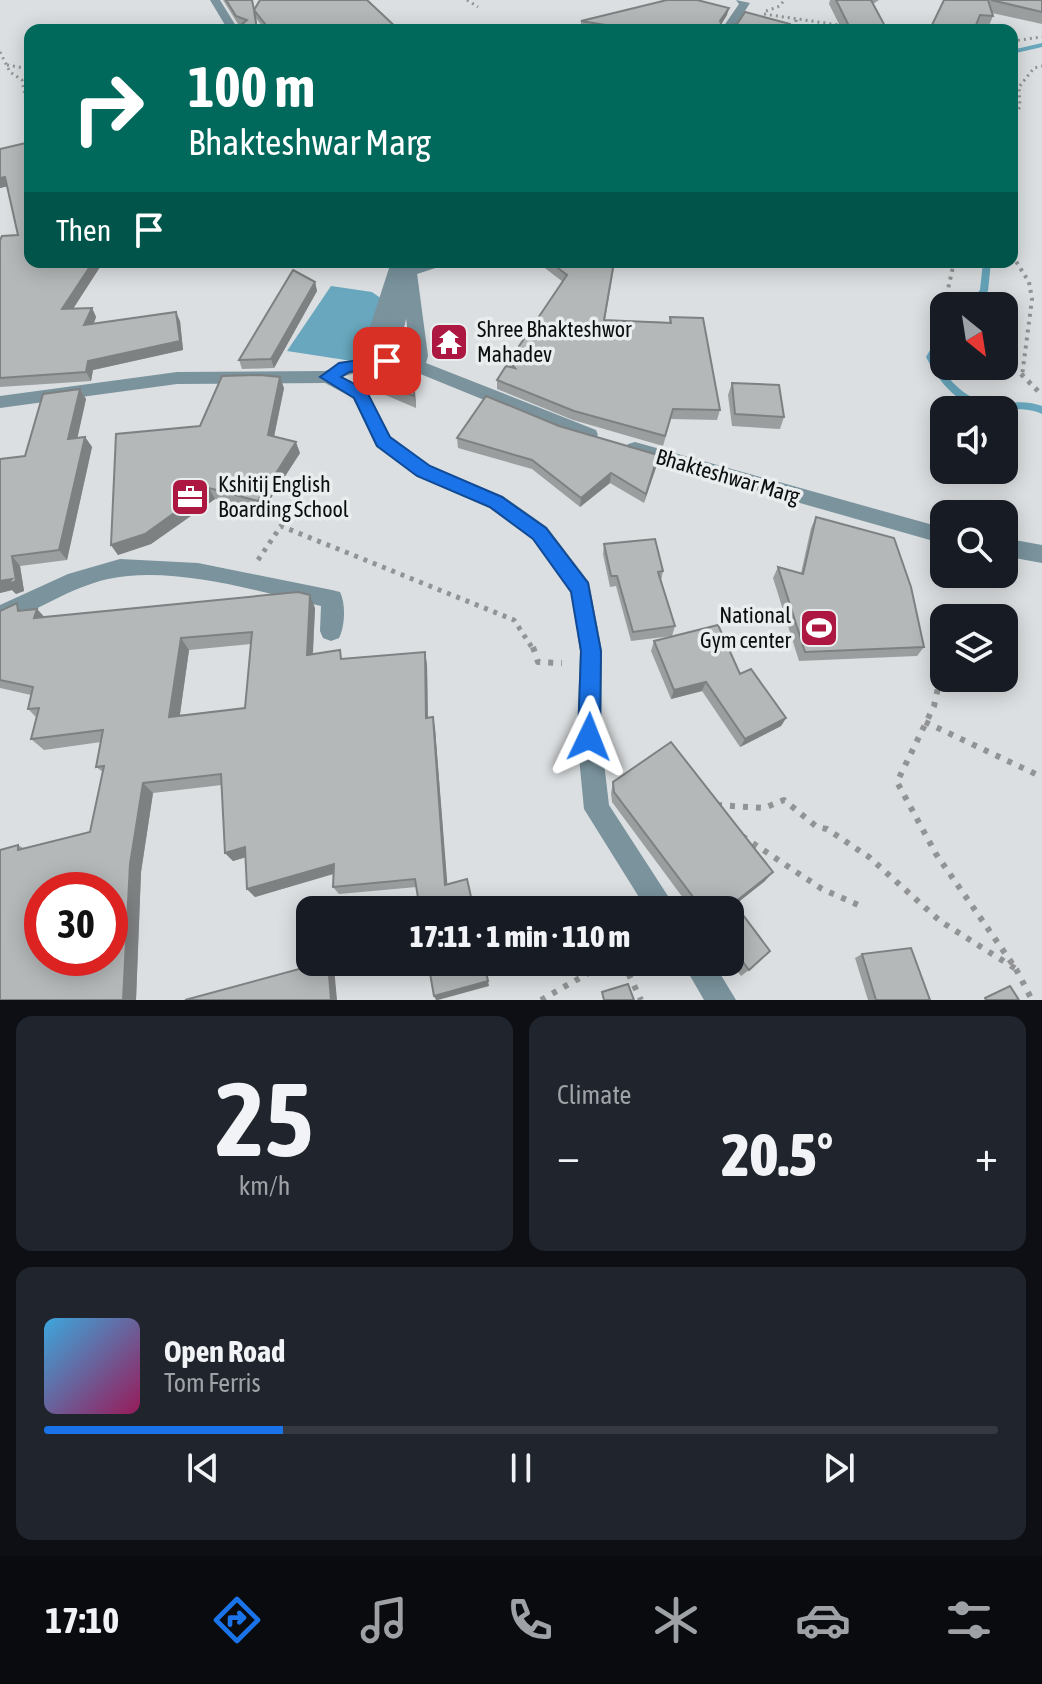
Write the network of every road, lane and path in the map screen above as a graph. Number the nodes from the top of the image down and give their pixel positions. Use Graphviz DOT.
graph roads {
  1 [pos="215,0"];
  2 [pos="467,0"];
  3 [pos="741,0"];
  4 [pos="478,7"];
  5 [pos="753,11"];
  6 [pos="796,20"];
  7 [pos="230,24"];
  8 [pos="732,24"];
  9 [pos="796,24"];
  10 [pos="832,24"];
  11 [pos="1042,37"];
  12 [pos="1018,40"];
  13 [pos="0,52"];
  14 [pos="7,64"];
  15 [pos="1042,66"];
  16 [pos="24,68"];
  17 [pos="24,90"];
  18 [pos="1018,110"];
  19 [pos="1018,265"];
  20 [pos="404,268"];
  21 [pos="404,268"];
  22 [pos="953,268"];
  23 [pos="947,292"];
  24 [pos="377,361"];
  25 [pos="416,366"];
  26 [pos="328,377"];
  27 [pos="1042,395"];
  28 [pos="0,402"];
  29 [pos="930,533"];
  30 [pos="1018,550"];
  31 [pos="1042,554"];
  32 [pos="245,580"];
  33 [pos="0,615"];
  34 [pos="331,631"];
  35 [pos="591,664"];
  36 [pos="937,692"];
  37 [pos="925,722"];
  38 [pos="1042,777"];
  39 [pos="719,814"];
  40 [pos="739,834"];
  41 [pos="654,896"];
  42 [pos="863,907"];
  43 [pos="1016,969"];
  44 [pos="583,976"];
  45 [pos="630,976"];
  46 [pos="705,976"];
  47 [pos="541,1000"];
  48 [pos="641,1000"];
  49 [pos="721,1000"];
  50 [pos="1032,1000"];
  1 -- 7 [label="street"];
  2 -- 4 [label="path"];
  3 -- 8 [label="street"];
  5 -- 6 [label="path"];
  6 -- 9 [label="path"];
  6 -- 10 [label="path"];
  11 -- 12 [label="path"];
  13 -- 14 [label="path"];
  14 -- 16 [label="path"];
  14 -- 17 [label="path"];
  15 -- 18 [label="path"];
  19 -- 27 [label="path"];
  20 -- 24 [label="street"];
  21 -- 25 [label="street"];
  22 -- 23 [label="path"];
  24 -- 25 [label="street, Bhakteshwar Marg"];
  24 -- 26 [label="street"];
  25 -- 29 [label="street, Bhakteshwar Marg"];
  26 -- 28 [label="street"];
  26 -- 35 [label="street"];
  30 -- 31 [label="street"];
  32 -- 33 [label="street"];
  32 -- 34 [label="street"];
  32 -- 35 [label="path"];
  35 -- 41 [label="street"];
  36 -- 37 [label="path"];
  37 -- 38 [label="path"];
  37 -- 43 [label="path"];
  39 -- 43 [label="path"];
  40 -- 42 [label="path"];
  43 -- 50 [label="path"];
  44 -- 47 [label="path"];
  45 -- 48 [label="path"];
  46 -- 49 [label="street"];
}
